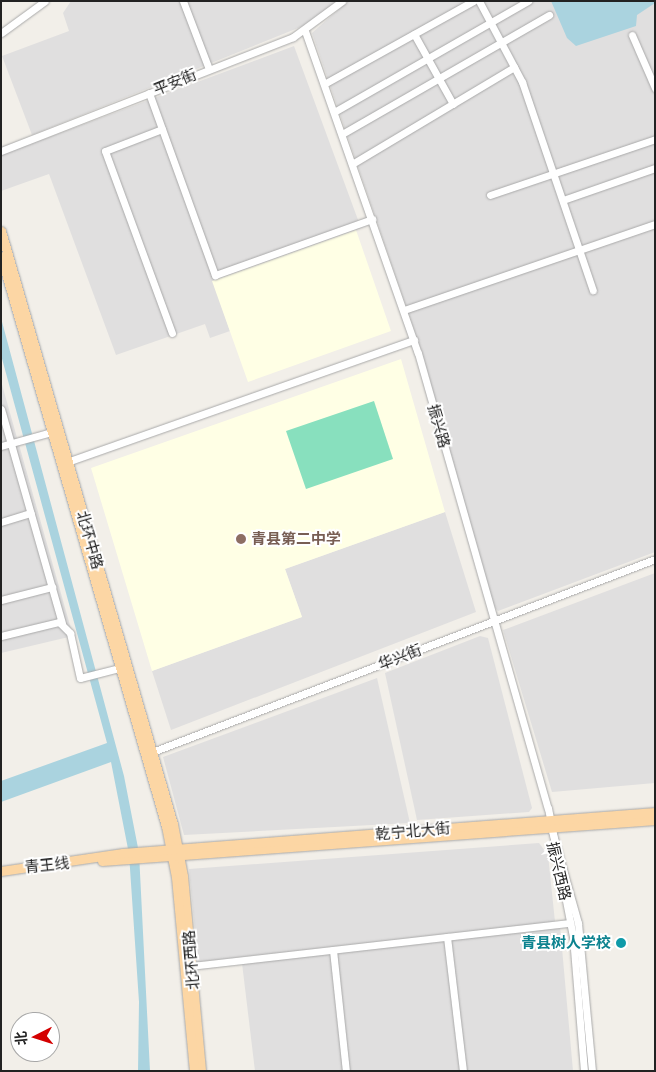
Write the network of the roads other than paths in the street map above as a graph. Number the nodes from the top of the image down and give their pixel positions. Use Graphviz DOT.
graph roads {
  1 [pos="45,1"];
  2 [pos="183,1"];
  3 [pos="342,1"];
  4 [pos="473,1"];
  5 [pos="479,1"];
  6 [pos="528,1"];
  7 [pos="549,15"];
  8 [pos="490,22"];
  9 [pos="305,31"];
  10 [pos="1,33"];
  11 [pos="414,34"];
  12 [pos="632,35"];
  13 [pos="501,42"];
  14 [pos="427,58"];
  15 [pos="514,67"];
  16 [pos="209,69"];
  17 [pos="438,79"];
  18 [pos="324,84"];
  19 [pos="655,88"];
  20 [pos="149,93"];
  21 [pos="453,104"];
  22 [pos="334,112"];
  23 [pos="162,129"];
  24 [pos="342,134"];
  25 [pos="655,139"];
  26 [pos="1,151"];
  27 [pos="352,164"];
  28 [pos="655,168"];
  29 [pos="554,174"];
  30 [pos="490,195"];
  31 [pos="562,200"];
  32 [pos="372,219"];
  33 [pos="655,224"];
  34 [pos="1,231"];
  35 [pos="579,250"];
  36 [pos="1,256"];
  37 [pos="593,290"];
  38 [pos="404,310"];
  39 [pos="172,333"];
  40 [pos="414,340"];
  41 [pos="1,409"];
  42 [pos="51,432"];
  43 [pos="12,443"];
  44 [pos="1,446"];
  45 [pos="68,462"];
  46 [pos="31,513"];
  47 [pos="1,522"];
  48 [pos="655,559"];
  49 [pos="52,587"];
  50 [pos="1,600"];
  51 [pos="493,622"];
  52 [pos="62,623"];
  53 [pos="1,636"];
  54 [pos="119,668"];
  55 [pos="148,753"];
  56 [pos="655,812"];
  57 [pos="655,820"];
  58 [pos="551,824"];
  59 [pos="176,854"];
  60 [pos="123,857"];
  61 [pos="1,871"];
  62 [pos="571,923"];
  63 [pos="447,937"];
  64 [pos="333,950"];
  65 [pos="191,966"];
  66 [pos="194,1071"];
  67 [pos="201,1071"];
  68 [pos="346,1071"];
  69 [pos="463,1071"];
  70 [pos="584,1071"];
  71 [pos="592,1071"];
  1 -- 10 [label="street"];
  2 -- 16 [label="street"];
  3 -- 9 [label="street, 平安街"];
  4 -- 11 [label="street"];
  5 -- 8 [label="street"];
  6 -- 8 [label="street"];
  7 -- 13 [label="street"];
  8 -- 13 [label="street"];
  8 -- 14 [label="street"];
  9 -- 16 [label="street, 平安街"];
  9 -- 18 [label="street, 振兴路"];
  11 -- 14 [label="street"];
  11 -- 18 [label="street"];
  12 -- 19 [label="street"];
  13 -- 15 [label="street"];
  13 -- 17 [label="street"];
  14 -- 17 [label="street"];
  14 -- 22 [label="street"];
  15 -- 21 [label="street"];
  15 -- 29 [label="street"];
  16 -- 20 [label="street, 平安街"];
  17 -- 21 [label="street"];
  17 -- 24 [label="street"];
  18 -- 22 [label="street, 振兴路"];
  20 -- 23 [label="street"];
  20 -- 26 [label="street, 平安街"];
  21 -- 27 [label="street"];
  22 -- 24 [label="street, 振兴路"];
  23 -- 32 [label="street"];
  23 -- 39 [label="street"];
  24 -- 27 [label="street, 振兴路"];
  25 -- 29 [label="street"];
  27 -- 32 [label="street, 振兴路"];
  28 -- 31 [label="street"];
  29 -- 30 [label="street"];
  29 -- 31 [label="street"];
  31 -- 35 [label="street"];
  32 -- 38 [label="street, 振兴路"];
  33 -- 35 [label="street"];
  34 -- 45 [label="main road, 北环中路"];
  35 -- 37 [label="street"];
  35 -- 38 [label="street"];
  36 -- 42 [label="main road, 北环中路"];
  38 -- 40 [label="street, 振兴路"];
  40 -- 45 [label="street"];
  40 -- 51 [label="street, 振兴路"];
  41 -- 43 [label="street"];
  42 -- 43 [label="street"];
  42 -- 54 [label="main road, 北环中路"];
  43 -- 44 [label="street"];
  43 -- 46 [label="street"];
  45 -- 55 [label="main road, 北环中路"];
  46 -- 47 [label="street"];
  46 -- 49 [label="street"];
  48 -- 51 [label="street, 华兴街"];
  49 -- 50 [label="street"];
  49 -- 52 [label="street"];
  51 -- 55 [label="street, 华兴街"];
  51 -- 58 [label="street, 振兴路"];
  52 -- 53 [label="street"];
  52 -- 54 [label="street"];
  54 -- 55 [label="main road, 北环中路"];
  55 -- 59 [label="main road, 北环中路"];
  56 -- 58 [label="main road, 乾宁北大街"];
  57 -- 58 [label="main road, 乾宁北大街"];
  58 -- 59 [label="main road, 乾宁北大街"];
  58 -- 62 [label="street, 振兴西路"];
  58 -- 71 [label="street, 振兴西路"];
  59 -- 60 [label="main road, 乾宁北大街"];
  59 -- 65 [label="main road, 北环西路"];
  59 -- 66 [label="main road, 北环西路"];
  60 -- 61 [label="main road, 青王线"];
  62 -- 63 [label="street"];
  62 -- 70 [label="street, 振兴西路"];
  63 -- 64 [label="street"];
  63 -- 69 [label="street"];
  64 -- 65 [label="street"];
  64 -- 68 [label="street"];
  65 -- 67 [label="main road, 北环西路"];
}
